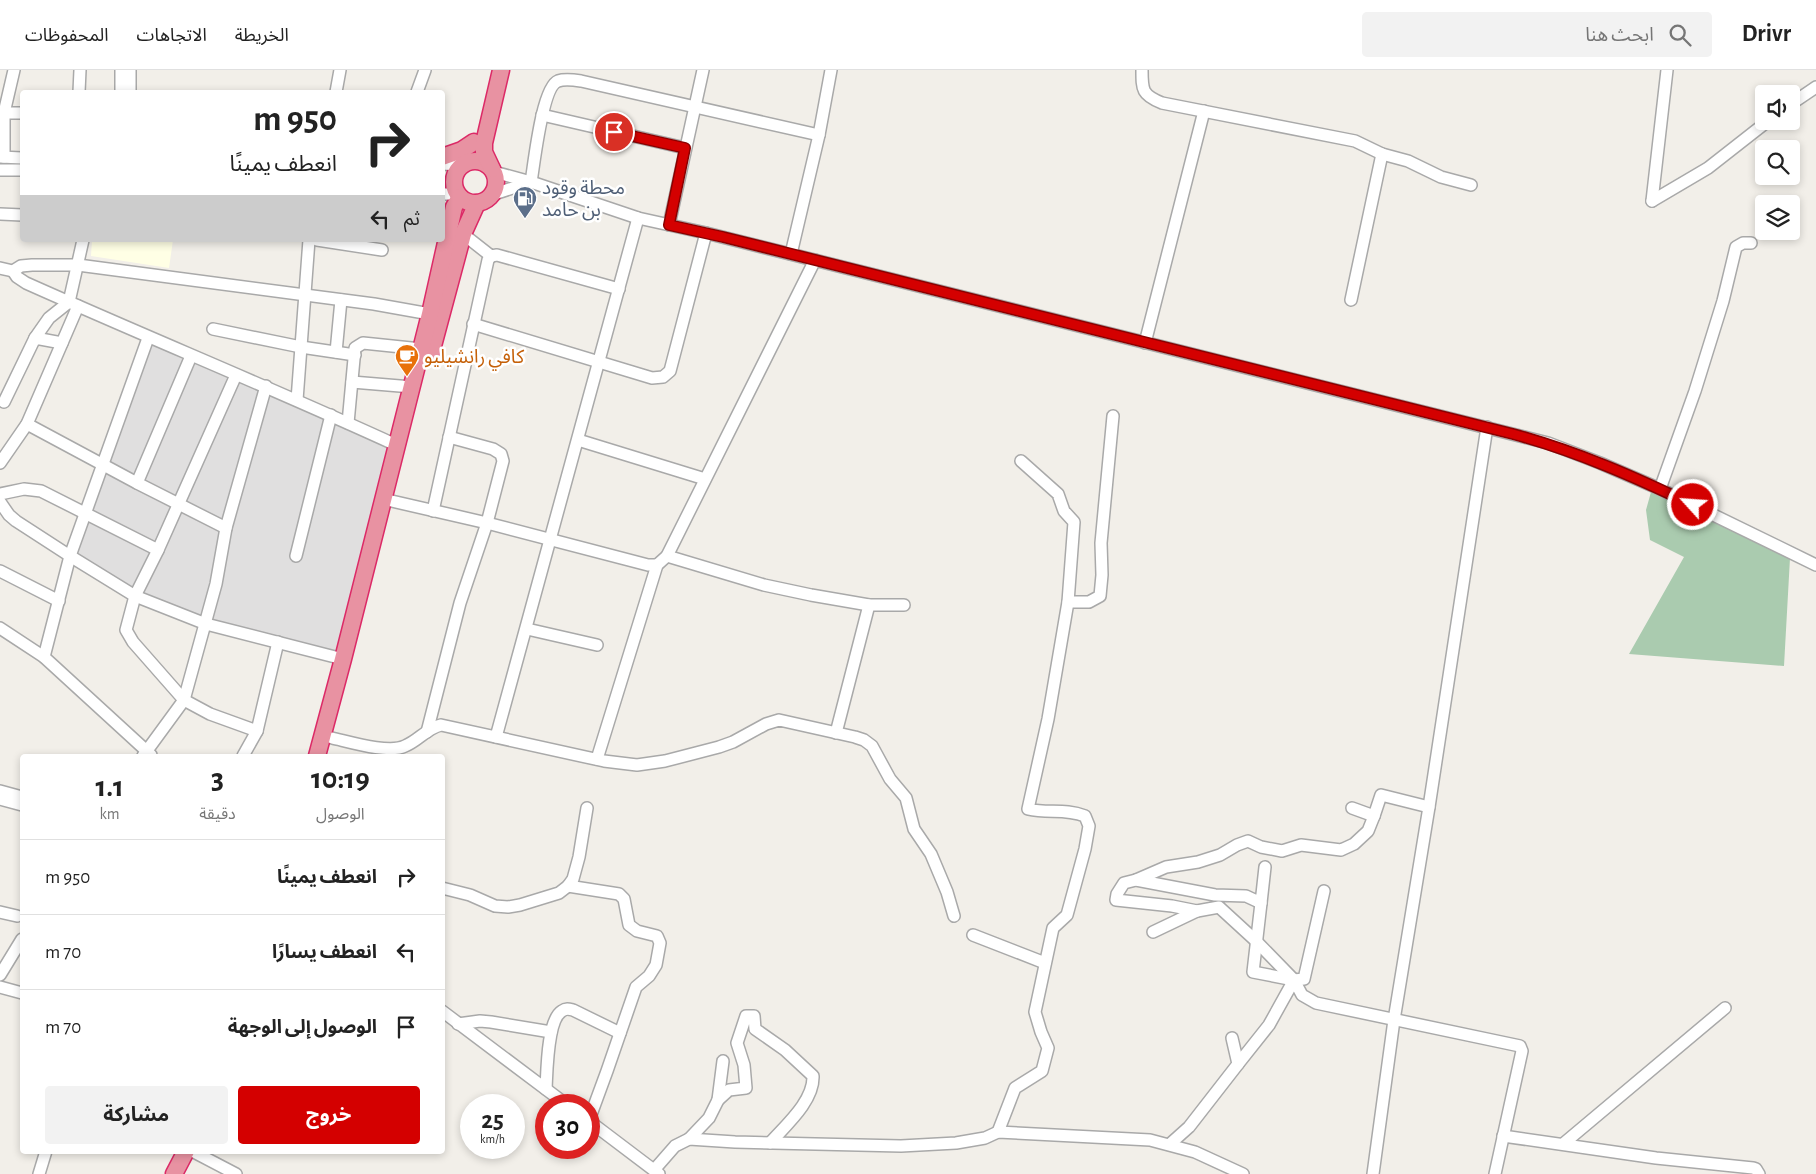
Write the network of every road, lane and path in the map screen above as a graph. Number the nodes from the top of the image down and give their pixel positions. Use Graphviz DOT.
graph roads {
  1 [pos="14,70"];
  2 [pos="80,70"];
  3 [pos="121,70"];
  4 [pos="130,70"];
  5 [pos="340,70"];
  6 [pos="425,70"];
  7 [pos="492,70"];
  8 [pos="501,70"];
  9 [pos="703,70"];
  10 [pos="831,70"];
  11 [pos="1142,70"];
  12 [pos="1667,70"];
  13 [pos="1816,86"];
  14 [pos="79,90"];
  15 [pos="120,90"];
  16 [pos="130,90"];
  17 [pos="336,90"];
  18 [pos="419,90"];
  19 [pos="1800,98"];
  20 [pos="694,106"];
  21 [pos="1204,111"];
  22 [pos="4,113"];
  23 [pos="20,113"];
  24 [pos="542,115"];
  25 [pos="1757,130"];
  26 [pos="819,134"];
  27 [pos="474,142"];
  28 [pos="685,148"];
  29 [pos="1382,154"];
  30 [pos="445,156"];
  31 [pos="2,157"];
  32 [pos="20,158"];
  33 [pos="464,163"];
  34 [pos="445,164"];
  35 [pos="0,170"];
  36 [pos="20,170"];
  37 [pos="493,171"];
  38 [pos="531,182"];
  39 [pos="1470,185"];
  40 [pos="453,195"];
  41 [pos="484,199"];
  42 [pos="447,210"];
  43 [pos="0,214"];
  44 [pos="20,215"];
  45 [pos="638,218"];
  46 [pos="669,225"];
  47 [pos="706,233"];
  48 [pos="463,234"];
  49 [pos="84,242"];
  50 [pos="309,242"];
  51 [pos="330,242"];
  52 [pos="442,242"];
  53 [pos="1751,243"];
  54 [pos="382,250"];
  55 [pos="791,254"];
  56 [pos="491,256"];
  57 [pos="815,260"];
  58 [pos="78,265"];
  59 [pos="0,268"];
  60 [pos="13,270"];
  61 [pos="619,289"];
  62 [pos="304,296"];
  63 [pos="341,300"];
  64 [pos="1351,300"];
  65 [pos="74,304"];
  66 [pos="430,314"];
  67 [pos="473,324"];
  68 [pos="213,329"];
  69 [pos="35,338"];
  70 [pos="148,338"];
  71 [pos="1145,342"];
  72 [pos="62,343"];
  73 [pos="301,347"];
  74 [pos="422,349"];
  75 [pos="336,352"];
  76 [pos="354,355"];
  77 [pos="192,356"];
  78 [pos="599,362"];
  79 [pos="236,375"];
  80 [pos="352,382"];
  81 [pos="266,386"];
  82 [pos="412,387"];
  83 [pos="297,400"];
  84 [pos="4,402"];
  85 [pos="331,416"];
  86 [pos="1113,416"];
  87 [pos="348,423"];
  88 [pos="28,424"];
  89 [pos="1487,427"];
  90 [pos="449,437"];
  91 [pos="578,440"];
  92 [pos="396,445"];
  93 [pos="1021,461"];
  94 [pos="0,463"];
  95 [pos="102,464"];
  96 [pos="705,479"];
  97 [pos="137,483"];
  98 [pos="1660,489"];
  99 [pos="0,494"];
  100 [pos="389,500"];
  101 [pos="0,502"];
  102 [pos="178,504"];
  103 [pos="433,510"];
  104 [pos="86,513"];
  105 [pos="487,523"];
  106 [pos="226,528"];
  107 [pos="551,540"];
  108 [pos="158,550"];
  109 [pos="70,556"];
  110 [pos="296,556"];
  111 [pos="667,556"];
  112 [pos="657,565"];
  113 [pos="1816,565"];
  114 [pos="0,571"];
  115 [pos="134,596"];
  116 [pos="59,601"];
  117 [pos="1068,602"];
  118 [pos="904,604"];
  119 [pos="869,605"];
  120 [pos="206,624"];
  121 [pos="0,628"];
  122 [pos="527,629"];
  123 [pos="278,642"];
  124 [pos="597,645"];
  125 [pos="44,657"];
  126 [pos="343,659"];
  127 [pos="184,700"];
  128 [pos="257,731"];
  129 [pos="427,732"];
  130 [pos="836,733"];
  131 [pos="496,737"];
  132 [pos="332,738"];
  133 [pos="147,754"];
  134 [pos="244,754"];
  135 [pos="318,754"];
  136 [pos="328,754"];
  137 [pos="596,759"];
  138 [pos="0,791"];
  139 [pos="20,796"];
  140 [pos="0,800"];
  141 [pos="20,805"];
  142 [pos="1429,807"];
  143 [pos="587,808"];
  144 [pos="1352,808"];
  145 [pos="1374,816"];
  146 [pos="1265,867"];
  147 [pos="1136,880"];
  148 [pos="568,886"];
  149 [pos="445,889"];
  150 [pos="1324,891"];
  151 [pos="1261,903"];
  152 [pos="1197,911"];
  153 [pos="0,912"];
  154 [pos="17,916"];
  155 [pos="954,916"];
  156 [pos="1153,932"];
  157 [pos="974,935"];
  158 [pos="1256,940"];
  159 [pos="20,942"];
  160 [pos="1044,963"];
  161 [pos="0,975"];
  162 [pos="1294,980"];
  163 [pos="0,987"];
  164 [pos="20,992"];
  165 [pos="1725,1008"];
  166 [pos="445,1013"];
  167 [pos="1394,1020"];
  168 [pos="458,1024"];
  169 [pos="551,1032"];
  170 [pos="620,1033"];
  171 [pos="1232,1038"];
  172 [pos="723,1061"];
  173 [pos="1238,1064"];
  174 [pos="546,1089"];
  175 [pos="553,1094"];
  176 [pos="598,1094"];
  177 [pos="718,1100"];
  178 [pos="600,1129"];
  179 [pos="998,1132"];
  180 [pos="1503,1136"];
  181 [pos="689,1139"];
  182 [pos="770,1143"];
  183 [pos="1170,1144"];
  184 [pos="1562,1144"];
  185 [pos="45,1154"];
  186 [pos="184,1154"];
  187 [pos="198,1154"];
  188 [pos="651,1171"];
  189 [pos="39,1174"];
  190 [pos="174,1174"];
  191 [pos="236,1174"];
  192 [pos="1243,1174"];
  193 [pos="1373,1174"];
  194 [pos="1495,1174"];
  195 [pos="1759,1174"];
  1 -- 22 [label="street"];
  2 -- 14 [label="street"];
  3 -- 15 [label="street"];
  4 -- 16 [label="street"];
  5 -- 17 [label="street"];
  6 -- 18 [label="street"];
  7 -- 27 [label="highway"];
  8 -- 37 [label="highway"];
  9 -- 20 [label="street"];
  10 -- 26 [label="street"];
  11 -- 21 [label="street"];
  12 -- 25 [label="street"];
  13 -- 19 [label="street"];
  20 -- 24 [label="street"];
  20 -- 26 [label="street"];
  20 -- 28 [label="street"];
  21 -- 29 [label="street"];
  21 -- 71 [label="street"];
  22 -- 23 [label="street"];
  22 -- 31 [label="street"];
  24 -- 28 [label="street"];
  24 -- 38 [label="street"];
  26 -- 55 [label="street"];
  27 -- 30 [label="highway"];
  27 -- 33 [label="highway"];
  28 -- 46 [label="street"];
  29 -- 39 [label="street"];
  29 -- 64 [label="street"];
  31 -- 32 [label="street"];
  33 -- 34 [label="street"];
  33 -- 37 [label="highway"];
  33 -- 40 [label="highway"];
  35 -- 36 [label="street"];
  37 -- 38 [label="street"];
  37 -- 41 [label="highway"];
  38 -- 41 [label="street"];
  38 -- 45 [label="street"];
  40 -- 41 [label="highway"];
  40 -- 42 [label="highway"];
  41 -- 48 [label="highway"];
  43 -- 44 [label="street"];
  45 -- 46 [label="street"];
  45 -- 61 [label="street"];
  46 -- 47 [label="street"];
  47 -- 55 [label="street"];
  47 -- 78 [label="street"];
  48 -- 56 [label="street"];
  48 -- 100 [label="highway"];
  49 -- 58 [label="street"];
  50 -- 62 [label="street"];
  51 -- 54 [label="street"];
  52 -- 66 [label="highway"];
  53 -- 98 [label="street"];
  55 -- 57 [label="street"];
  56 -- 61 [label="street"];
  56 -- 67 [label="street"];
  57 -- 71 [label="street"];
  57 -- 96 [label="street"];
  58 -- 60 [label="street"];
  58 -- 62 [label="street"];
  58 -- 65 [label="street"];
  59 -- 60 [label="street"];
  60 -- 65 [label="street"];
  61 -- 78 [label="street"];
  62 -- 63 [label="street"];
  62 -- 73 [label="street"];
  63 -- 66 [label="street"];
  63 -- 75 [label="street"];
  65 -- 69 [label="street"];
  65 -- 70 [label="street"];
  65 -- 72 [label="street"];
  66 -- 74 [label="highway"];
  67 -- 78 [label="street"];
  67 -- 90 [label="street"];
  68 -- 73 [label="street"];
  69 -- 72 [label="street"];
  69 -- 84 [label="street"];
  70 -- 77 [label="street"];
  70 -- 95 [label="street"];
  71 -- 89 [label="street"];
  72 -- 88 [label="street"];
  73 -- 75 [label="street"];
  73 -- 83 [label="street"];
  74 -- 76 [label="street"];
  74 -- 82 [label="highway"];
  75 -- 76 [label="street"];
  76 -- 80 [label="street"];
  77 -- 79 [label="street"];
  77 -- 97 [label="street"];
  78 -- 91 [label="street"];
  79 -- 81 [label="street"];
  79 -- 102 [label="street"];
  80 -- 82 [label="street"];
  80 -- 87 [label="street"];
  81 -- 83 [label="street"];
  81 -- 106 [label="street"];
  82 -- 92 [label="highway"];
  83 -- 85 [label="street"];
  85 -- 87 [label="street"];
  85 -- 110 [label="street"];
  86 -- 117 [label="street"];
  87 -- 92 [label="street"];
  88 -- 94 [label="street"];
  88 -- 95 [label="street"];
  89 -- 98 [label="street"];
  89 -- 142 [label="street"];
  90 -- 103 [label="street"];
  90 -- 105 [label="street"];
  91 -- 96 [label="street"];
  91 -- 107 [label="street"];
  92 -- 100 [label="highway"];
  93 -- 117 [label="street"];
  95 -- 97 [label="street"];
  95 -- 104 [label="street"];
  96 -- 111 [label="street"];
  97 -- 102 [label="street"];
  98 -- 113 [label="street"];
  99 -- 104 [label="street"];
  100 -- 103 [label="street"];
  100 -- 126 [label="highway"];
  100 -- 132 [label="highway"];
  101 -- 109 [label="street"];
  102 -- 106 [label="street"];
  102 -- 108 [label="street"];
  103 -- 105 [label="street"];
  104 -- 108 [label="street"];
  104 -- 109 [label="street"];
  105 -- 107 [label="street"];
  105 -- 129 [label="street"];
  106 -- 120 [label="street"];
  107 -- 112 [label="street"];
  107 -- 122 [label="street"];
  108 -- 115 [label="street"];
  109 -- 115 [label="street"];
  109 -- 116 [label="street"];
  111 -- 112 [label="street"];
  111 -- 119 [label="street"];
  112 -- 137 [label="street"];
  114 -- 116 [label="street"];
  115 -- 120 [label="street"];
  115 -- 127 [label="street"];
  116 -- 125 [label="street"];
  117 -- 160 [label="street"];
  118 -- 119 [label="street"];
  119 -- 130 [label="street"];
  120 -- 123 [label="street"];
  120 -- 127 [label="street"];
  121 -- 125 [label="street"];
  122 -- 124 [label="street"];
  122 -- 131 [label="street"];
  123 -- 126 [label="street"];
  123 -- 128 [label="street"];
  125 -- 133 [label="street"];
  126 -- 135 [label="highway"];
  127 -- 128 [label="street"];
  127 -- 133 [label="street"];
  128 -- 134 [label="street"];
  129 -- 131 [label="street"];
  129 -- 132 [label="street"];
  130 -- 137 [label="street"];
  130 -- 155 [label="street"];
  131 -- 137 [label="street"];
  132 -- 136 [label="highway"];
  138 -- 139 [label="street"];
  140 -- 141 [label="street"];
  142 -- 145 [label="street"];
  142 -- 167 [label="street"];
  143 -- 148 [label="street"];
  144 -- 145 [label="street"];
  145 -- 147 [label="street"];
  146 -- 151 [label="street"];
  147 -- 151 [label="street"];
  147 -- 152 [label="street"];
  148 -- 149 [label="street"];
  148 -- 170 [label="street"];
  150 -- 162 [label="street"];
  151 -- 158 [label="street"];
  152 -- 156 [label="street"];
  152 -- 158 [label="street"];
  153 -- 154 [label="street"];
  157 -- 160 [label="street"];
  158 -- 162 [label="street"];
  158 -- 162 [label="street"];
  159 -- 161 [label="street"];
  160 -- 179 [label="street"];
  162 -- 167 [label="street"];
  162 -- 173 [label="street"];
  163 -- 164 [label="street"];
  165 -- 184 [label="street"];
  166 -- 168 [label="street"];
  167 -- 180 [label="street"];
  167 -- 193 [label="street"];
  168 -- 169 [label="street"];
  168 -- 174 [label="street"];
  169 -- 170 [label="street"];
  169 -- 174 [label="street"];
  170 -- 176 [label="street"];
  171 -- 173 [label="street"];
  172 -- 177 [label="street"];
  173 -- 183 [label="street"];
  174 -- 175 [label="street"];
  177 -- 181 [label="street"];
  177 -- 182 [label="street"];
  178 -- 188 [label="street"];
  179 -- 182 [label="street"];
  179 -- 183 [label="street"];
  180 -- 184 [label="street"];
  180 -- 194 [label="street"];
  181 -- 182 [label="street"];
  181 -- 188 [label="street"];
  183 -- 192 [label="street"];
  184 -- 195 [label="street"];
  185 -- 189 [label="street"];
  186 -- 190 [label="highway"];
  187 -- 191 [label="street"];
}
